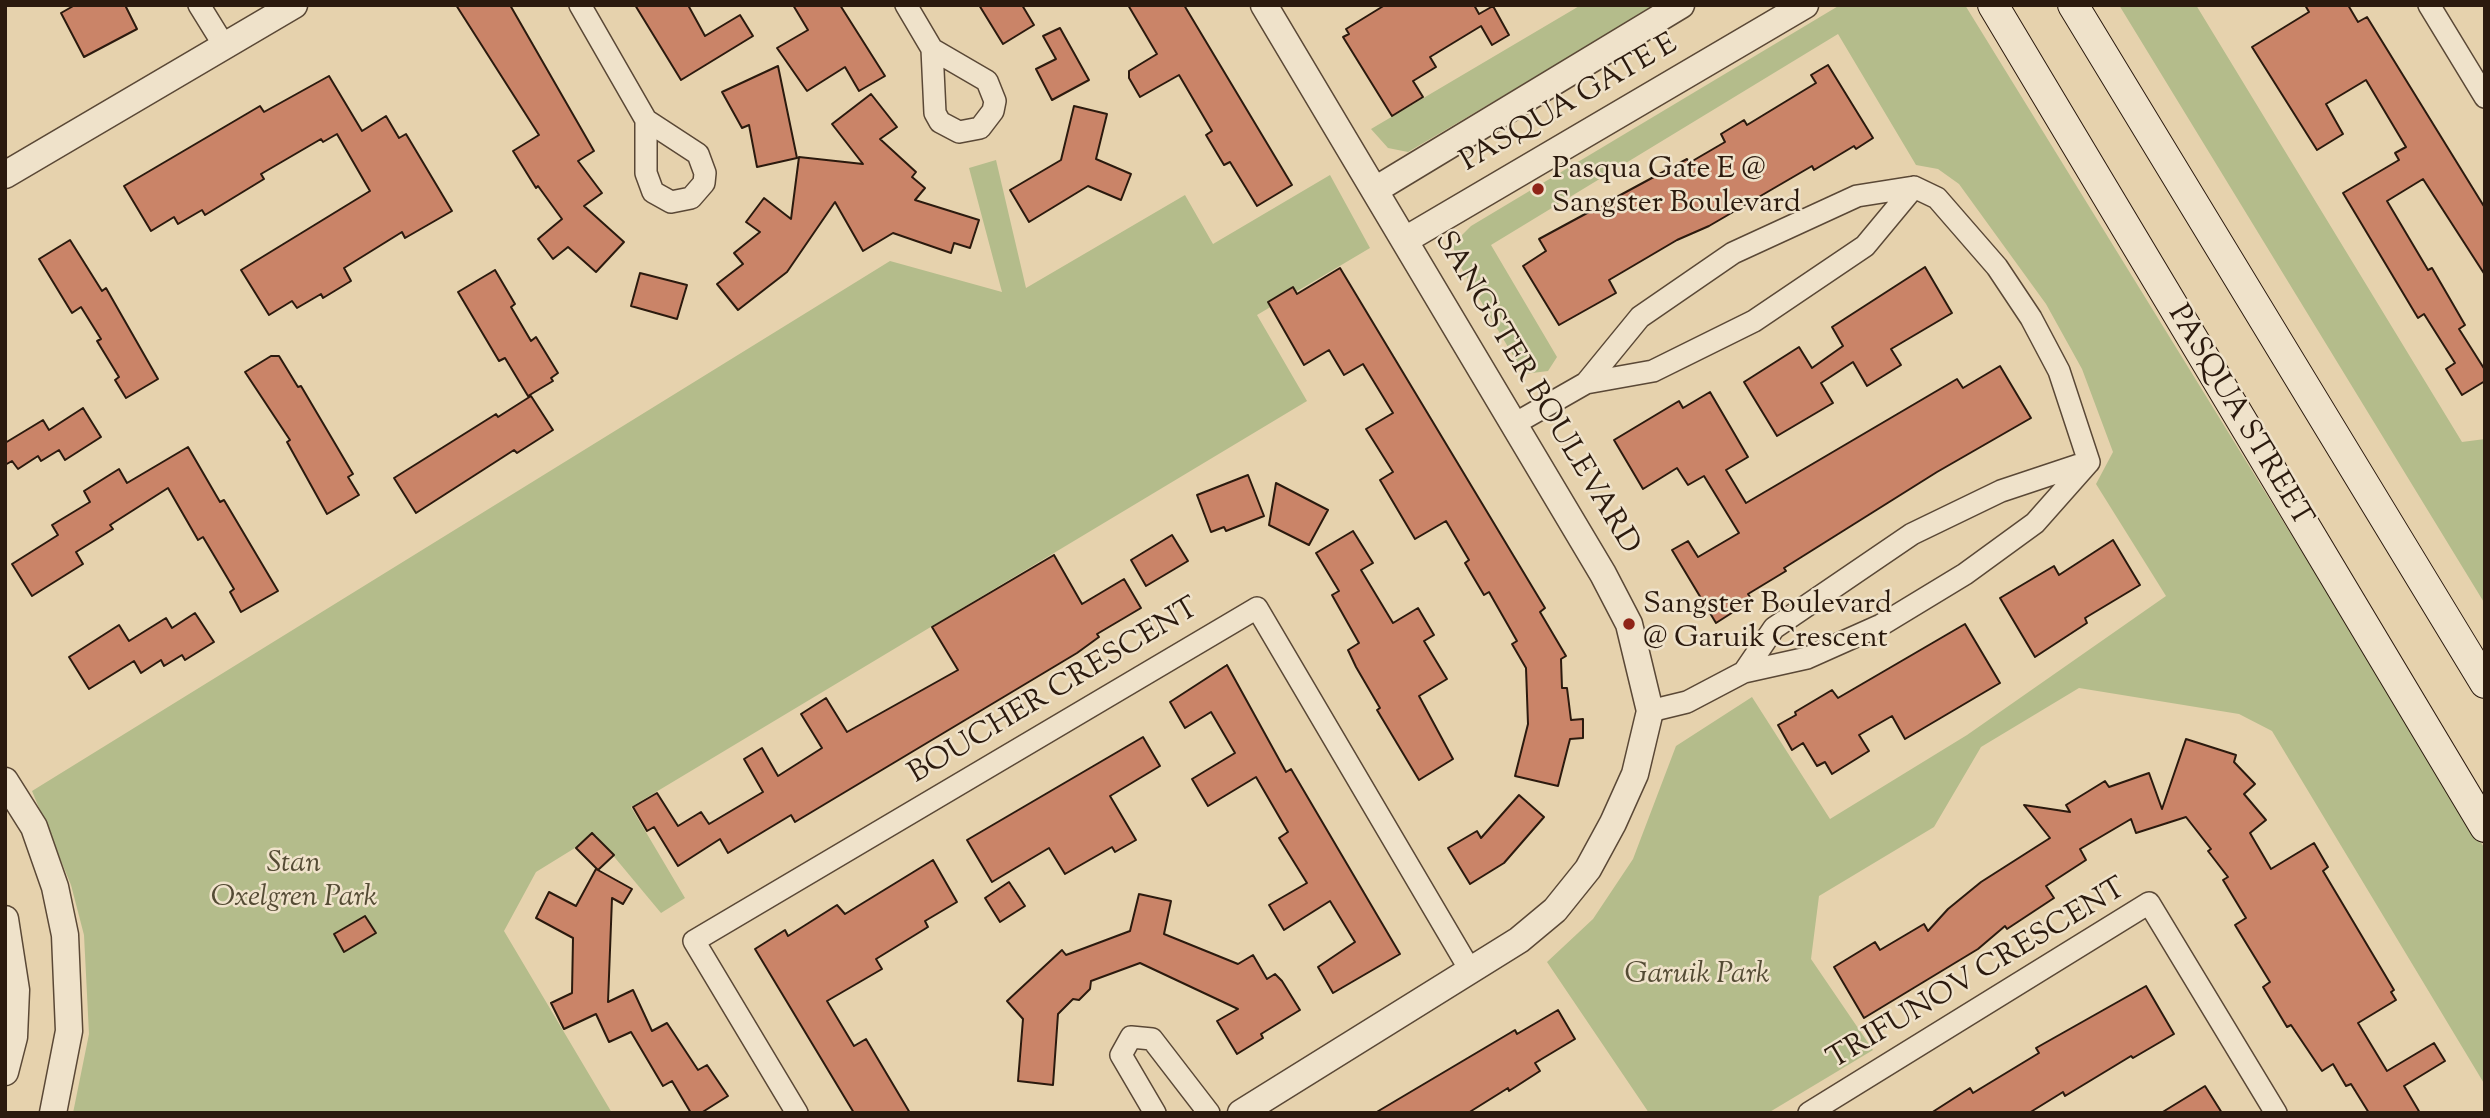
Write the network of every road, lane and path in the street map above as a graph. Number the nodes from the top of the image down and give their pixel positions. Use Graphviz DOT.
graph roads {
  1 [pos="198,5"];
  2 [pos="294,5"];
  3 [pos="580,5"];
  4 [pos="906,5"];
  5 [pos="1681,5"];
  6 [pos="1805,5"];
  7 [pos="1993,5"];
  8 [pos="2073,5"];
  9 [pos="2429,5"];
  10 [pos="1271,8"];
  11 [pos="225,47"];
  12 [pos="932,49"];
  13 [pos="2485,97"];
  14 [pos="646,120"];
  15 [pos="5,175"];
  16 [pos="1914,187"];
  17 [pos="1375,190"];
  18 [pos="1405,240"];
  19 [pos="1586,383"];
  20 [pos="1516,423"];
  21 [pos="2088,462"];
  22 [pos="1744,672"];
  23 [pos="2485,683"];
  24 [pos="1650,711"];
  25 [pos="5,781"];
  26 [pos="2485,827"];
  27 [pos="5,919"];
  28 [pos="1470,970"];
  29 [pos="5,1072"];
  30 [pos="53,1113"];
  31 [pos="797,1113"];
  32 [pos="1155,1113"];
  33 [pos="1209,1113"];
  34 [pos="1241,1113"];
  35 [pos="1809,1113"];
  36 [pos="2276,1113"];
  1 -- 11 [label="street"];
  2 -- 11 [label="street"];
  3 -- 14 [label="street"];
  4 -- 12 [label="street"];
  5 -- 17 [label="street, PASQUA GATE E"];
  6 -- 18 [label="street, PASQUA GATE E"];
  7 -- 26 [label="main road, PASQUA STREET"];
  8 -- 23 [label="main road"];
  9 -- 13 [label="street"];
  10 -- 17 [label="street, SANGSTER BOULEVARD"];
  11 -- 15 [label="street"];
  16 -- 19 [label="street"];
  16 -- 19 [label="street"];
  16 -- 21 [label="street"];
  17 -- 18 [label="street, SANGSTER BOULEVARD"];
  18 -- 20 [label="street, SANGSTER BOULEVARD"];
  19 -- 20 [label="street"];
  20 -- 24 [label="street, SANGSTER BOULEVARD"];
  21 -- 22 [label="street"];
  21 -- 22 [label="street"];
  22 -- 24 [label="street"];
  24 -- 28 [label="street, SANGSTER BOULEVARD"];
  25 -- 30 [label="street"];
  27 -- 29 [label="street"];
  28 -- 31 [label="street, BOUCHER CRESCENT"];
  28 -- 34 [label="street, SANGSTER BOULEVARD"];
  32 -- 33 [label="street"];
  35 -- 36 [label="street, TRIFUNOV CRESCENT"];
}
